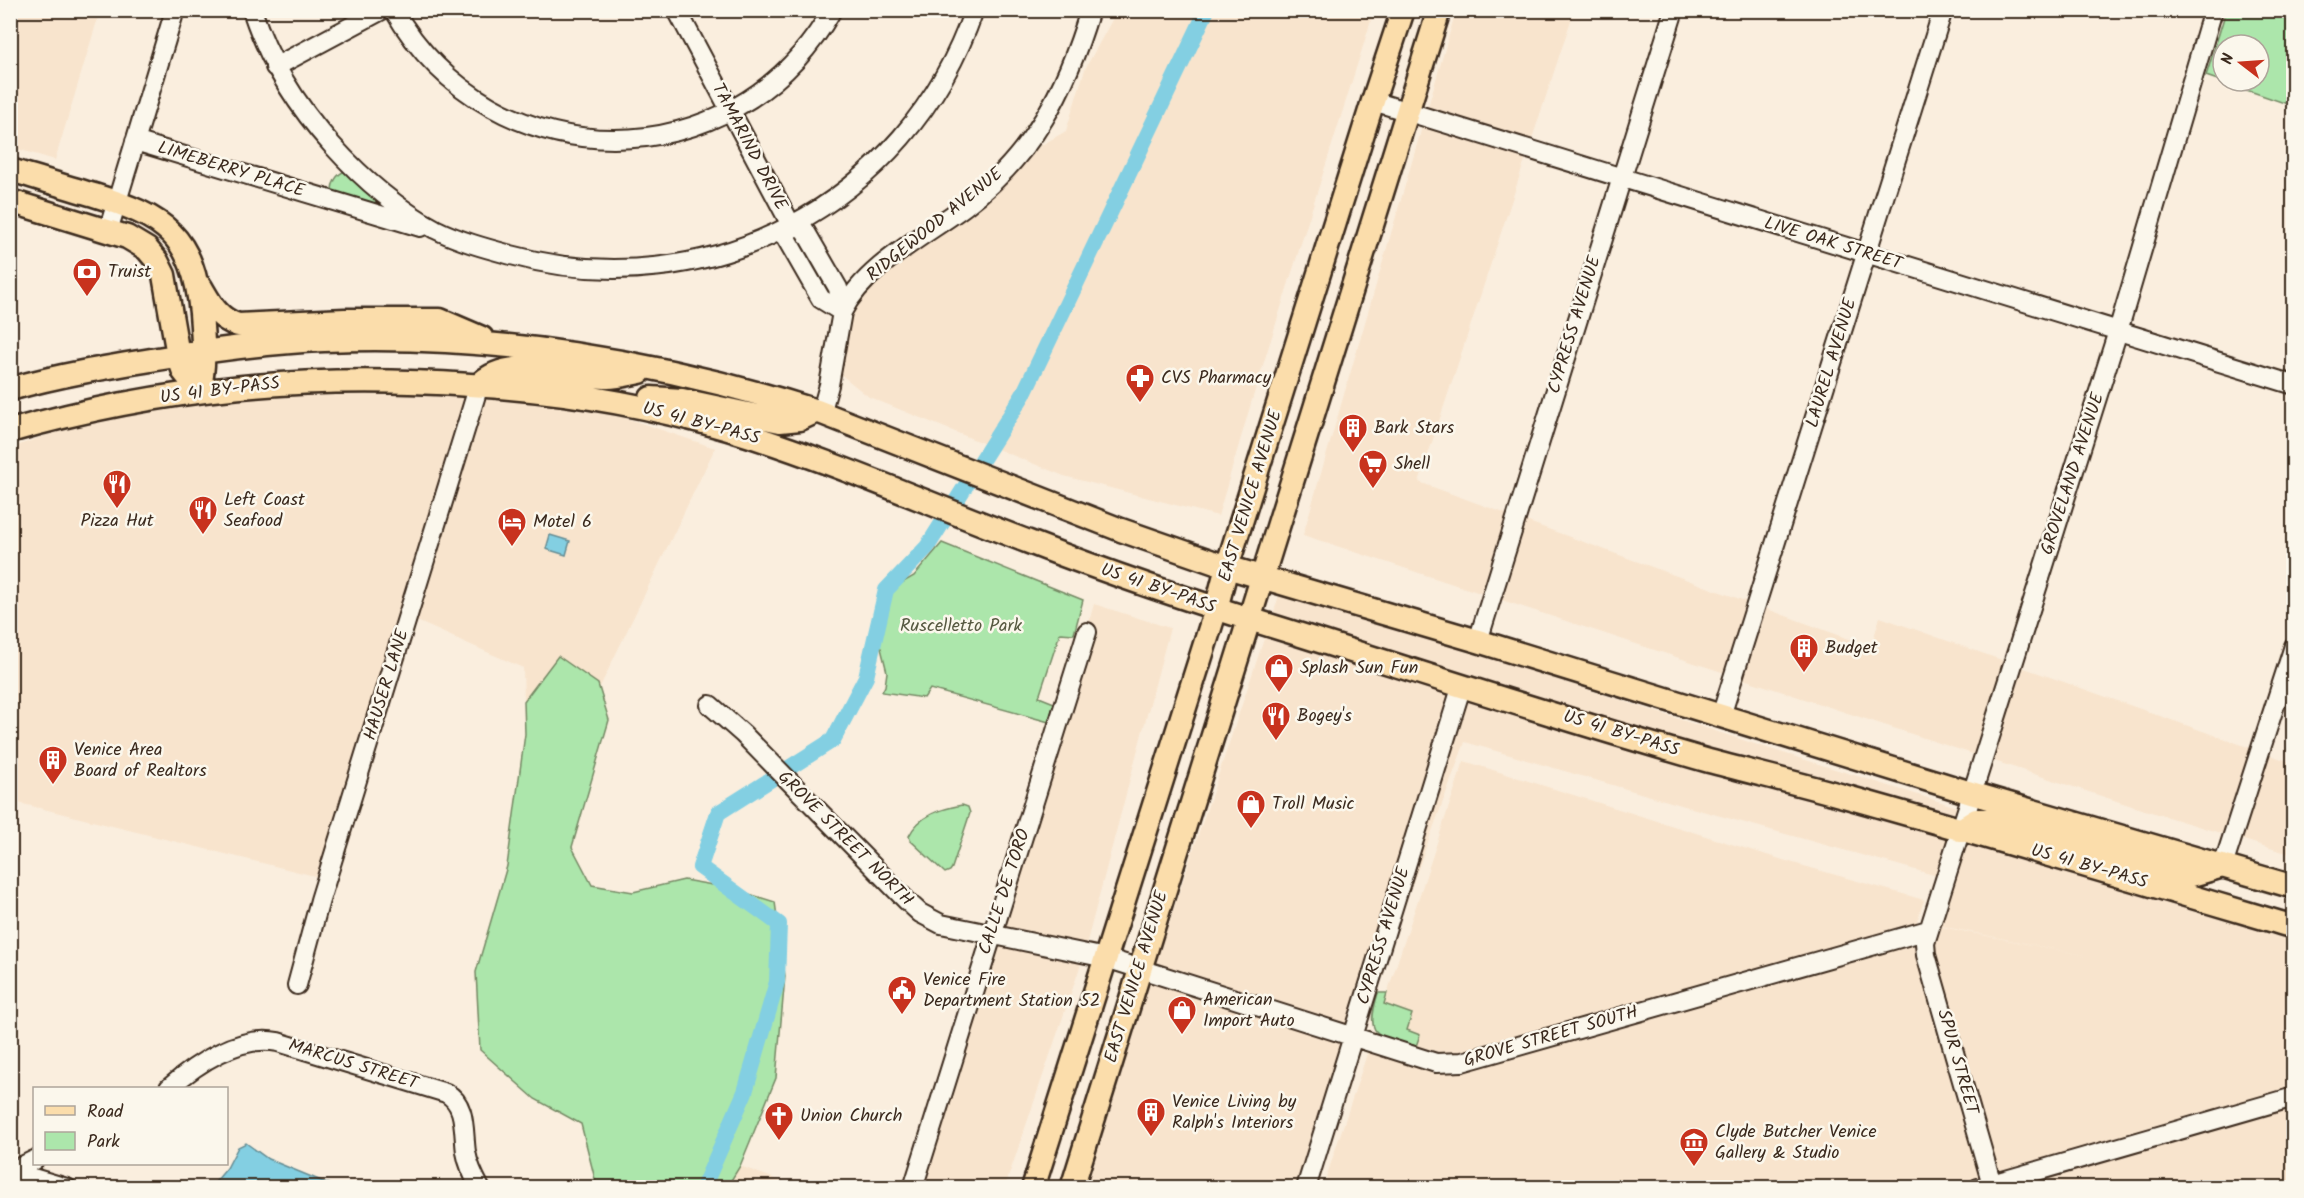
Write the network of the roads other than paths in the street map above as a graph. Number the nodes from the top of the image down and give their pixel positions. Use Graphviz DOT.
graph roads {
  1 [pos="175,10"];
  2 [pos="252,10"];
  3 [pos="382,10"];
  4 [pos="394,10"];
  5 [pos="677,10"];
  6 [pos="832,10"];
  7 [pos="974,10"];
  8 [pos="1090,10"];
  9 [pos="1403,10"];
  10 [pos="1439,10"];
  11 [pos="1674,10"];
  12 [pos="1943,10"];
  13 [pos="2213,10"];
  14 [pos="275,67"];
  15 [pos="1373,101"];
  16 [pos="730,110"];
  17 [pos="1407,112"];
  18 [pos="135,141"];
  19 [pos="10,170"];
  20 [pos="1621,178"];
  21 [pos="10,201"];
  22 [pos="116,202"];
  23 [pos="791,225"];
  24 [pos="108,231"];
  25 [pos="459,239"];
  26 [pos="1866,255"];
  27 [pos="196,281"];
  28 [pos="842,312"];
  29 [pos="2118,331"];
  30 [pos="503,346"];
  31 [pos="205,351"];
  32 [pos="178,356"];
  33 [pos="653,369"];
  34 [pos="478,385"];
  35 [pos="2294,385"];
  36 [pos="10,389"];
  37 [pos="199,391"];
  38 [pos="624,404"];
  39 [pos="817,411"];
  40 [pos="10,431"];
  41 [pos="1227,567"];
  42 [pos="1263,578"];
  43 [pos="1216,609"];
  44 [pos="1250,620"];
  45 [pos="1087,632"];
  46 [pos="1478,641"];
  47 [pos="2294,646"];
  48 [pos="1462,685"];
  49 [pos="710,705"];
  50 [pos="1721,716"];
  51 [pos="1971,793"];
  52 [pos="1960,830"];
  53 [pos="2223,866"];
  54 [pos="2294,887"];
  55 [pos="2294,927"];
  56 [pos="992,933"];
  57 [pos="1928,933"];
  58 [pos="1106,958"];
  59 [pos="1139,969"];
  60 [pos="297,985"];
  61 [pos="1353,1037"];
  62 [pos="171,1087"];
  63 [pos="2294,1097"];
  64 [pos="33,1160"];
  65 [pos="11,1171"];
  66 [pos="1987,1186"];
  67 [pos="67,1188"];
  68 [pos="480,1188"];
  69 [pos="913,1188"];
  70 [pos="1033,1188"];
  71 [pos="1072,1188"];
  72 [pos="1306,1188"];
  1 -- 18 [label="street, LIMEBERRY PLACE"];
  2 -- 14 [label="street"];
  3 -- 14 [label="street"];
  4 -- 16 [label="street"];
  5 -- 16 [label="street, TAMARIND DRIVE"];
  6 -- 16 [label="street"];
  7 -- 23 [label="street"];
  8 -- 28 [label="street, RIDGEWOOD AVENUE"];
  9 -- 15 [label="main road, EAST VENICE AVENUE"];
  10 -- 17 [label="main road, EAST VENICE AVENUE"];
  11 -- 20 [label="street, CYPRESS AVENUE"];
  12 -- 26 [label="street, LAUREL AVENUE"];
  13 -- 29 [label="street, GROVELAND AVENUE"];
  14 -- 25 [label="street"];
  15 -- 17 [label="street, LIVE OAK STREET"];
  15 -- 41 [label="main road, EAST VENICE AVENUE"];
  16 -- 23 [label="street, TAMARIND DRIVE"];
  17 -- 20 [label="street, LIVE OAK STREET"];
  17 -- 42 [label="main road, EAST VENICE AVENUE"];
  18 -- 22 [label="street"];
  18 -- 25 [label="street, LIMEBERRY PLACE"];
  19 -- 22 [label="main road"];
  20 -- 26 [label="street, LIVE OAK STREET"];
  20 -- 46 [label="street, CYPRESS AVENUE"];
  21 -- 24 [label="main road"];
  22 -- 24 [label="street"];
  22 -- 27 [label="main road"];
  23 -- 25 [label="street"];
  23 -- 28 [label="street, TAMARIND DRIVE"];
  24 -- 32 [label="main road"];
  26 -- 29 [label="street, LIVE OAK STREET"];
  26 -- 50 [label="street, LAUREL AVENUE"];
  27 -- 30 [label="main road"];
  27 -- 31 [label="main road"];
  28 -- 39 [label="street, TAMARIND DRIVE"];
  29 -- 35 [label="street, LIVE OAK STREET"];
  29 -- 51 [label="street, GROVELAND AVENUE"];
  30 -- 31 [label="main road"];
  30 -- 33 [label="main road"];
  31 -- 32 [label="main road"];
  31 -- 37 [label="main road"];
  32 -- 36 [label="main road"];
  32 -- 37 [label="main road"];
  33 -- 34 [label="main road"];
  33 -- 39 [label="main road"];
  34 -- 37 [label="main road, US 41 BY-PASS"];
  34 -- 38 [label="main road, US 41 BY-PASS"];
  34 -- 60 [label="street, HAUSER LANE"];
  37 -- 40 [label="main road, US 41 BY-PASS"];
  38 -- 39 [label="main road"];
  38 -- 43 [label="main road, US 41 BY-PASS"];
  39 -- 41 [label="main road"];
  41 -- 42 [label="main road"];
  41 -- 43 [label="main road, EAST VENICE AVENUE"];
  42 -- 44 [label="main road, EAST VENICE AVENUE"];
  42 -- 46 [label="main road"];
  43 -- 44 [label="main road, US 41 BY-PASS"];
  43 -- 58 [label="main road, EAST VENICE AVENUE"];
  44 -- 48 [label="main road, US 41 BY-PASS"];
  44 -- 59 [label="main road, EAST VENICE AVENUE"];
  45 -- 56 [label="street, CALLE DE TORO"];
  46 -- 50 [label="main road"];
  47 -- 53 [label="street"];
  48 -- 52 [label="main road, US 41 BY-PASS"];
  48 -- 61 [label="street, CYPRESS AVENUE"];
  49 -- 56 [label="street, GROVE STREET NORTH"];
  50 -- 51 [label="main road"];
  51 -- 52 [label="street, GROVELAND AVENUE"];
  51 -- 53 [label="main road"];
  52 -- 53 [label="main road"];
  52 -- 55 [label="main road, US 41 BY-PASS"];
  52 -- 57 [label="street, GROVELAND AVENUE"];
  53 -- 54 [label="main road"];
  56 -- 58 [label="street, GROVE STREET NORTH"];
  56 -- 69 [label="street, CALLE DE TORO"];
  57 -- 61 [label="street, GROVE STREET SOUTH"];
  57 -- 66 [label="street, SPUR STREET"];
  58 -- 59 [label="street, GROVE STREET SOUTH"];
  58 -- 70 [label="main road, EAST VENICE AVENUE"];
  59 -- 61 [label="street, GROVE STREET SOUTH"];
  59 -- 71 [label="main road, EAST VENICE AVENUE"];
  61 -- 72 [label="street, CYPRESS AVENUE"];
  62 -- 68 [label="street, MARCUS STREET"];
  63 -- 66 [label="street"];
  64 -- 65 [label="street"];
  65 -- 67 [label="street"];
}
